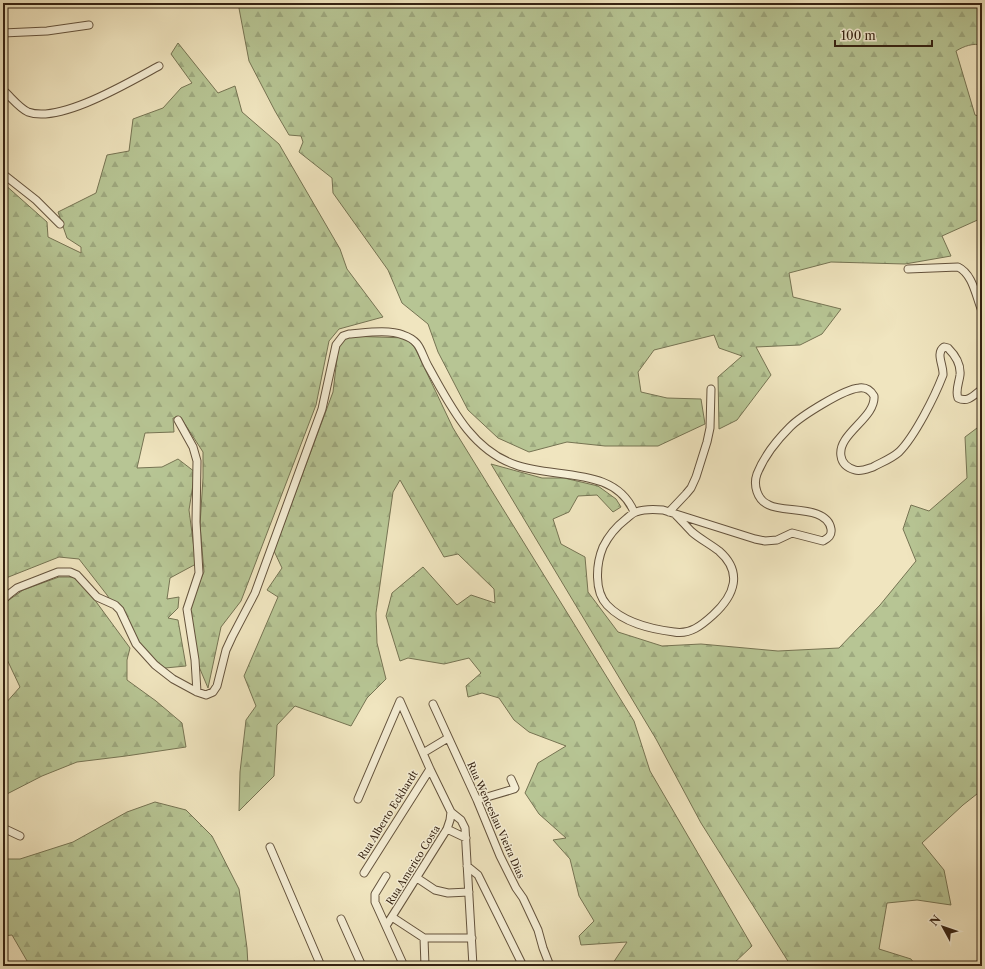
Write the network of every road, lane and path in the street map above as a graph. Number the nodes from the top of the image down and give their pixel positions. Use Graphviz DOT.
graph roads {
  1 [pos="89,25"];
  2 [pos="3,33"];
  3 [pos="159,66"];
  4 [pos="3,90"];
  5 [pos="3,174"];
  6 [pos="60,224"];
  7 [pos="908,269"];
  8 [pos="980,303"];
  9 [pos="982,311"];
  10 [pos="711,389"];
  11 [pos="982,389"];
  12 [pos="178,420"];
  13 [pos="634,512"];
  14 [pos="672,513"];
  15 [pos="3,600"];
  16 [pos="197,692"];
  17 [pos="433,704"];
  18 [pos="448,738"];
  19 [pos="424,753"];
  20 [pos="430,769"];
  21 [pos="511,779"];
  22 [pos="358,799"];
  23 [pos="477,800"];
  24 [pos="451,812"];
  25 [pos="3,828"];
  26 [pos="447,829"];
  27 [pos="20,836"];
  28 [pos="466,838"];
  29 [pos="270,847"];
  30 [pos="467,866"];
  31 [pos="364,873"];
  32 [pos="386,876"];
  33 [pos="417,878"];
  34 [pos="469,892"];
  35 [pos="392,917"];
  36 [pos="341,919"];
  37 [pos="386,926"];
  38 [pos="424,938"];
  39 [pos="472,938"];
  40 [pos="321,966"];
  41 [pos="362,966"];
  42 [pos="404,966"];
  43 [pos="425,966"];
  44 [pos="473,966"];
  45 [pos="523,966"];
  46 [pos="550,966"];
  1 -- 2 [label="street"];
  3 -- 4 [label="street"];
  5 -- 6 [label="street"];
  7 -- 8 [label="street"];
  8 -- 9 [label="street"];
  10 -- 14 [label="street"];
  11 -- 14 [label="street"];
  12 -- 16 [label="street"];
  13 -- 14 [label="street"];
  13 -- 14 [label="street"];
  13 -- 16 [label="street"];
  15 -- 16 [label="street"];
  17 -- 18 [label="street, Rua Wenceslau Vieira Dias"];
  18 -- 19 [label="street"];
  18 -- 23 [label="street, Rua Wenceslau Vieira Dias"];
  19 -- 20 [label="street"];
  19 -- 22 [label="street"];
  20 -- 24 [label="street"];
  20 -- 31 [label="street, Rua Alberto Eckhardt"];
  21 -- 23 [label="street"];
  23 -- 46 [label="street, Rua Wenceslau Vieira Dias"];
  24 -- 26 [label="street, Rua Americo Costa"];
  24 -- 28 [label="street"];
  25 -- 27 [label="street"];
  26 -- 28 [label="street"];
  26 -- 33 [label="street, Rua Americo Costa"];
  28 -- 30 [label="street"];
  29 -- 40 [label="street"];
  30 -- 34 [label="street"];
  30 -- 45 [label="street"];
  32 -- 37 [label="street"];
  33 -- 34 [label="street"];
  33 -- 35 [label="street, Rua Americo Costa"];
  34 -- 39 [label="street"];
  35 -- 37 [label="street, Rua Americo Costa"];
  35 -- 38 [label="street"];
  36 -- 41 [label="street"];
  37 -- 42 [label="street"];
  38 -- 39 [label="street"];
  38 -- 43 [label="street"];
  39 -- 44 [label="street"];
}
